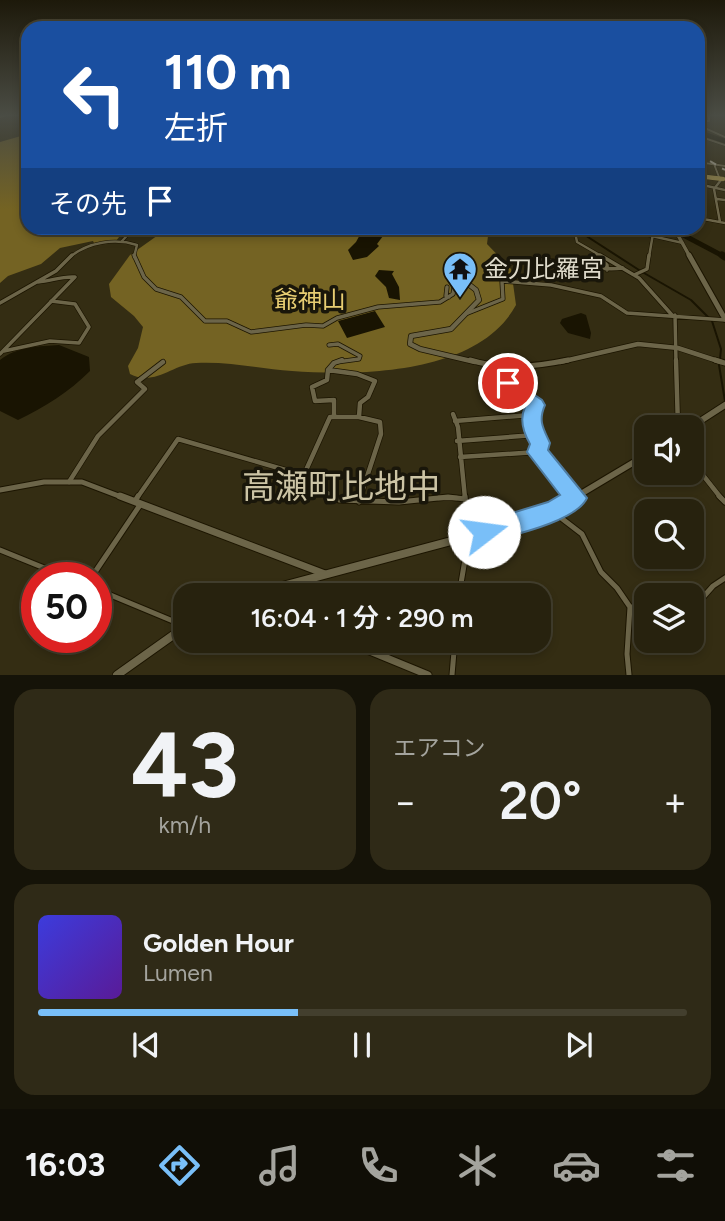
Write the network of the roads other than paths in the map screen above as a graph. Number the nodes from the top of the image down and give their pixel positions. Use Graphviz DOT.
graph roads {
  1 [pos="705,163"];
  2 [pos="714,164"];
  3 [pos="725,166"];
  4 [pos="705,177"];
  5 [pos="723,179"];
  6 [pos="705,186"];
  7 [pos="715,188"];
  8 [pos="725,190"];
  9 [pos="717,199"];
  10 [pos="725,201"];
  11 [pos="705,219"];
  12 [pos="720,222"];
  13 [pos="725,223"];
  14 [pos="128,235"];
  15 [pos="576,235"];
  16 [pos="645,235"];
  17 [pos="678,235"];
  18 [pos="653,237"];
  19 [pos="122,241"];
  20 [pos="683,243"];
  21 [pos="598,254"];
  22 [pos="457,259"];
  23 [pos="623,268"];
  24 [pos="607,270"];
  25 [pos="634,275"];
  26 [pos="502,281"];
  27 [pos="36,282"];
  28 [pos="447,287"];
  29 [pos="449,298"];
  30 [pos="51,302"];
  31 [pos="0,303"];
  32 [pos="468,313"];
  33 [pos="673,315"];
  34 [pos="725,319"];
  35 [pos="329,345"];
  36 [pos="678,348"];
  37 [pos="2,350"];
  38 [pos="163,362"];
  39 [pos="724,362"];
  40 [pos="516,367"];
  41 [pos="328,370"];
  42 [pos="725,405"];
  43 [pos="453,414"];
  44 [pos="531,415"];
  45 [pos="677,415"];
  46 [pos="334,417"];
  47 [pos="359,417"];
  48 [pos="704,419"];
  49 [pos="455,421"];
  50 [pos="536,435"];
  51 [pos="457,441"];
  52 [pos="537,452"];
  53 [pos="460,457"];
  54 [pos="634,463"];
  55 [pos="302,478"];
  56 [pos="704,478"];
  57 [pos="69,482"];
  58 [pos="0,491"];
  59 [pos="576,498"];
  60 [pos="465,499"];
  61 [pos="138,502"];
  62 [pos="359,502"];
  63 [pos="725,502"];
  64 [pos="552,511"];
  65 [pos="469,536"];
  66 [pos="0,550"];
  67 [pos="30,562"];
  68 [pos="101,562"];
  69 [pos="326,574"];
  70 [pos="725,578"];
  71 [pos="293,583"];
  72 [pos="461,583"];
  73 [pos="112,596"];
  74 [pos="704,596"];
  75 [pos="630,607"];
  76 [pos="634,607"];
  77 [pos="173,621"];
  78 [pos="173,635"];
  79 [pos="375,653"];
  80 [pos="454,653"];
  81 [pos="117,675"];
  82 [pos="428,675"];
  83 [pos="452,675"];
  84 [pos="629,675"];
  1 -- 2 [label="street"];
  2 -- 3 [label="street"];
  2 -- 5 [label="street"];
  4 -- 5 [label="main road"];
  5 -- 7 [label="street"];
  6 -- 7 [label="street"];
  7 -- 8 [label="street"];
  7 -- 9 [label="street"];
  9 -- 10 [label="street"];
  9 -- 12 [label="street"];
  11 -- 12 [label="street"];
  12 -- 13 [label="street"];
  14 -- 19 [label="street"];
  15 -- 21 [label="street"];
  16 -- 18 [label="street"];
  17 -- 20 [label="main road"];
  18 -- 20 [label="street"];
  18 -- 25 [label="street"];
  19 -- 27 [label="street"];
  19 -- 29 [label="street"];
  20 -- 34 [label="main road"];
  21 -- 23 [label="street"];
  21 -- 24 [label="street"];
  22 -- 29 [label="street"];
  22 -- 32 [label="street"];
  23 -- 24 [label="street"];
  23 -- 25 [label="street"];
  24 -- 26 [label="street"];
  25 -- 33 [label="street"];
  26 -- 32 [label="street"];
  26 -- 33 [label="street"];
  27 -- 30 [label="street"];
  27 -- 31 [label="street"];
  28 -- 29 [label="street"];
  30 -- 37 [label="street"];
  30 -- 37 [label="street"];
  32 -- 40 [label="street"];
  33 -- 34 [label="street"];
  33 -- 36 [label="street"];
  35 -- 41 [label="street"];
  36 -- 39 [label="street"];
  36 -- 40 [label="street"];
  36 -- 45 [label="street"];
  38 -- 57 [label="street"];
  40 -- 44 [label="street"];
  41 -- 46 [label="street"];
  41 -- 47 [label="street"];
  42 -- 48 [label="main road"];
  43 -- 49 [label="street"];
  44 -- 49 [label="street"];
  44 -- 50 [label="street"];
  46 -- 47 [label="street"];
  46 -- 55 [label="street"];
  47 -- 62 [label="street"];
  49 -- 51 [label="street"];
  50 -- 51 [label="street"];
  50 -- 52 [label="street"];
  51 -- 53 [label="street"];
  52 -- 53 [label="street"];
  52 -- 59 [label="street"];
  53 -- 60 [label="street"];
  54 -- 59 [label="main road"];
  55 -- 61 [label="street"];
  55 -- 62 [label="street"];
  56 -- 63 [label="street"];
  57 -- 58 [label="street"];
  57 -- 61 [label="street"];
  59 -- 64 [label="main road"];
  60 -- 62 [label="street"];
  60 -- 65 [label="street"];
  61 -- 68 [label="street"];
  61 -- 69 [label="street"];
  64 -- 65 [label="main road"];
  64 -- 75 [label="street"];
  65 -- 69 [label="main road"];
  65 -- 72 [label="street"];
  66 -- 67 [label="street"];
  69 -- 71 [label="main road"];
  70 -- 74 [label="street"];
  73 -- 77 [label="street"];
  75 -- 76 [label="street"];
  75 -- 84 [label="street"];
  78 -- 81 [label="main road"];
  79 -- 82 [label="street"];
  80 -- 83 [label="street"];
}
